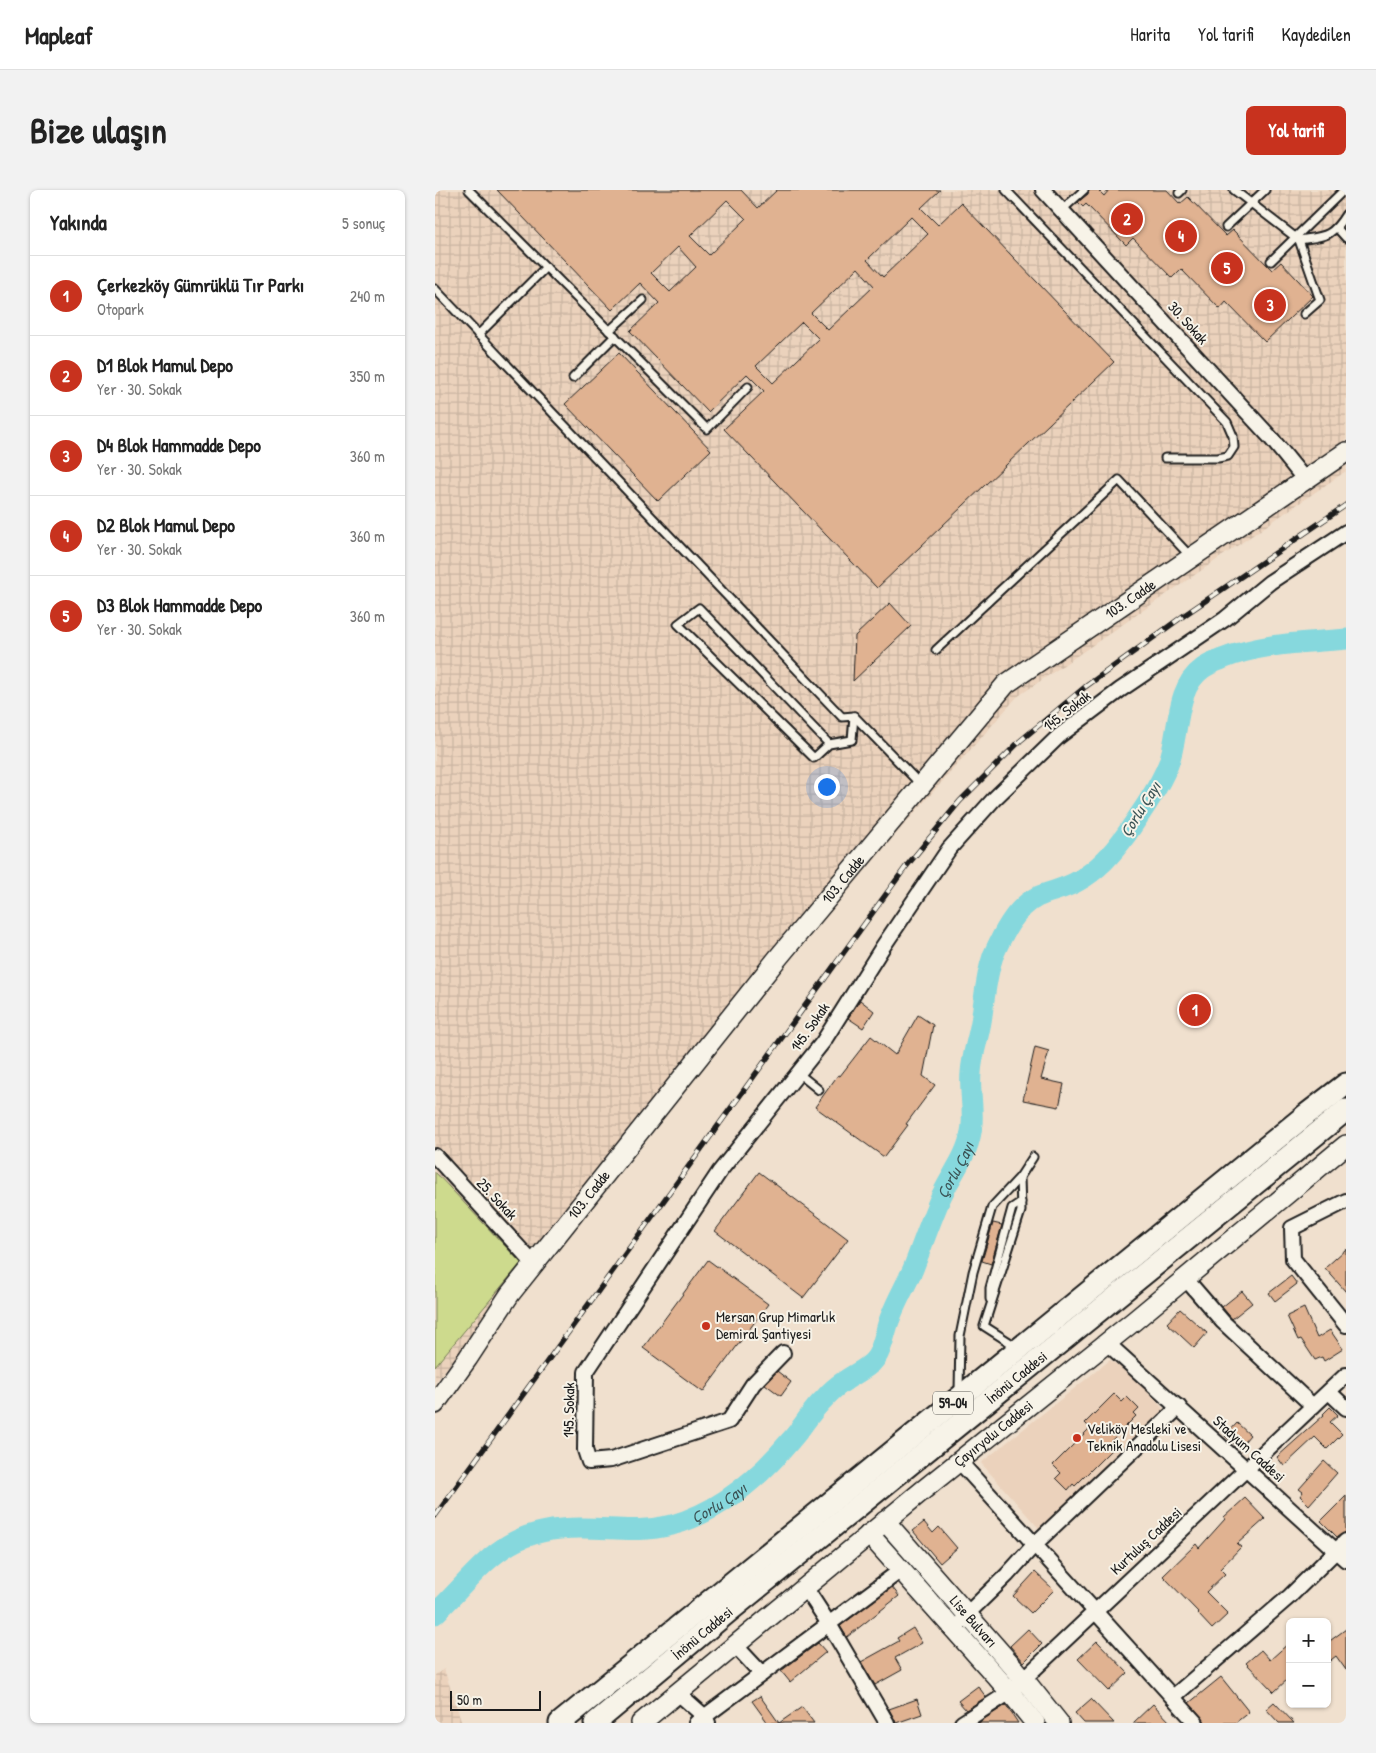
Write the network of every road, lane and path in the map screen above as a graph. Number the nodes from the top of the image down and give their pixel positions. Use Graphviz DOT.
graph roads {
  1 [pos="469,190"];
  2 [pos="1006,190"];
  3 [pos="1043,190"];
  4 [pos="1084,190"];
  5 [pos="1234,190"];
  6 [pos="1265,190"];
  7 [pos="1344,190"];
  8 [pos="1251,203"];
  9 [pos="1063,210"];
  10 [pos="1346,214"];
  11 [pos="1226,227"];
  12 [pos="1337,228"];
  13 [pos="1297,238"];
  14 [pos="1346,238"];
  15 [pos="1271,262"];
  16 [pos="546,267"];
  17 [pos="435,289"];
  18 [pos="643,300"];
  19 [pos="1304,314"];
  20 [pos="612,334"];
  21 [pos="478,335"];
  22 [pos="573,378"];
  23 [pos="748,387"];
  24 [pos="1346,452"];
  25 [pos="1165,458"];
  26 [pos="1305,480"];
  27 [pos="1346,532"];
  28 [pos="1192,558"];
  29 [pos="936,650"];
  30 [pos="854,716"];
  31 [pos="829,744"];
  32 [pos="922,786"];
  33 [pos="798,1073"];
  34 [pos="1346,1084"];
  35 [pos="819,1090"];
  36 [pos="1346,1110"];
  37 [pos="1346,1145"];
  38 [pos="435,1156"];
  39 [pos="1033,1157"];
  40 [pos="1020,1177"];
  41 [pos="1346,1201"];
  42 [pos="534,1264"];
  43 [pos="1185,1278"];
  44 [pos="1346,1325"];
  45 [pos="1107,1343"];
  46 [pos="1020,1349"];
  47 [pos="783,1353"];
  48 [pos="1346,1375"];
  49 [pos="1329,1392"];
  50 [pos="959,1398"];
  51 [pos="435,1404"];
  52 [pos="1313,1406"];
  53 [pos="1179,1407"];
  54 [pos="1346,1408"];
  55 [pos="959,1461"];
  56 [pos="1247,1468"];
  57 [pos="885,1521"];
  58 [pos="869,1534"];
  59 [pos="1035,1544"];
  60 [pos="1343,1550"];
  61 [pos="901,1570"];
  62 [pos="805,1587"];
  63 [pos="1095,1611"];
  64 [pos="967,1614"];
  65 [pos="829,1624"];
  66 [pos="956,1632"];
  67 [pos="735,1645"];
  68 [pos="762,1674"];
  69 [pos="1023,1678"];
  70 [pos="1010,1692"];
  71 [pos="678,1693"];
  72 [pos="1173,1697"];
  73 [pos="703,1721"];
  74 [pos="560,1723"];
  75 [pos="595,1723"];
  76 [pos="641,1723"];
  77 [pos="887,1723"];
  78 [pos="963,1723"];
  79 [pos="1035,1723"];
  80 [pos="1059,1723"];
  81 [pos="1196,1723"];
  1 -- 16 [label="lane"];
  2 -- 25 [label="lane"];
  3 -- 9 [label="street, 30. Sokak"];
  4 -- 9 [label="lane"];
  5 -- 8 [label="lane"];
  6 -- 8 [label="lane"];
  7 -- 13 [label="lane"];
  8 -- 11 [label="lane"];
  8 -- 13 [label="lane"];
  9 -- 26 [label="street, 30. Sokak"];
  10 -- 12 [label="lane"];
  12 -- 13 [label="lane"];
  12 -- 14 [label="lane"];
  13 -- 15 [label="lane"];
  13 -- 19 [label="lane"];
  16 -- 20 [label="lane"];
  16 -- 21 [label="lane"];
  17 -- 21 [label="lane"];
  18 -- 20 [label="lane"];
  20 -- 22 [label="lane"];
  20 -- 23 [label="lane"];
  21 -- 30 [label="lane"];
  24 -- 26 [label="street, 103. Cadde"];
  26 -- 28 [label="street, 103. Cadde"];
  27 -- 33 [label="street, 145. Sokak"];
  28 -- 29 [label="lane"];
  28 -- 32 [label="street, 103. Cadde"];
  30 -- 31 [label="lane"];
  30 -- 32 [label="lane"];
  31 -- 31 [label="lane"];
  32 -- 42 [label="street, 103. Cadde"];
  33 -- 35 [label="lane"];
  33 -- 47 [label="street, 145. Sokak"];
  34 -- 46 [label="main road, 59-04"];
  36 -- 75 [label="main road, İnönü Caddesi / 59-04"];
  37 -- 43 [label="street, Çayıryolu Caddesi"];
  38 -- 42 [label="street, 25. Sokak"];
  39 -- 40 [label="lane"];
  40 -- 46 [label="lane"];
  40 -- 50 [label="lane"];
  41 -- 44 [label="street"];
  42 -- 51 [label="street, 103. Cadde"];
  43 -- 45 [label="street, Çayıryolu Caddesi"];
  43 -- 52 [label="street"];
  45 -- 53 [label="street, Stadyum Caddesi"];
  45 -- 55 [label="street, Çayıryolu Caddesi"];
  46 -- 50 [label="main road, 59-04"];
  48 -- 49 [label="street, Kurtuluş Caddesi"];
  49 -- 52 [label="street, Kurtuluş Caddesi"];
  49 -- 54 [label="street"];
  50 -- 74 [label="main road, 59-04"];
  52 -- 56 [label="street, Kurtuluş Caddesi"];
  53 -- 56 [label="street, Stadyum Caddesi"];
  53 -- 59 [label="street"];
  55 -- 57 [label="street, Çayıryolu Caddesi"];
  55 -- 59 [label="street"];
  56 -- 60 [label="street, Stadyum Caddesi"];
  56 -- 63 [label="street, Kurtuluş Caddesi"];
  57 -- 58 [label="street, Çayıryolu Caddesi"];
  57 -- 64 [label="street, Lise Bulvarı"];
  58 -- 61 [label="street, Lise Bulvarı"];
  58 -- 62 [label="street, Çayıryolu Caddesi"];
  59 -- 63 [label="street"];
  59 -- 64 [label="street"];
  60 -- 72 [label="street"];
  61 -- 65 [label="street"];
  61 -- 66 [label="street, Lise Bulvarı"];
  62 -- 65 [label="street"];
  62 -- 67 [label="street, Çayıryolu Caddesi"];
  63 -- 69 [label="street, Kurtuluş Caddesi"];
  63 -- 72 [label="street"];
  64 -- 66 [label="street"];
  64 -- 69 [label="street, Lise Bulvarı"];
  65 -- 68 [label="street"];
  65 -- 77 [label="street"];
  66 -- 70 [label="street, Lise Bulvarı"];
  67 -- 68 [label="street"];
  67 -- 71 [label="street, Çayıryolu Caddesi"];
  68 -- 73 [label="street"];
  69 -- 70 [label="street, Kurtuluş Caddesi"];
  69 -- 80 [label="street, Lise Bulvarı"];
  70 -- 78 [label="street, Kurtuluş Caddesi"];
  70 -- 79 [label="street, Lise Bulvarı"];
  71 -- 73 [label="street"];
  71 -- 76 [label="street, Çayıryolu Caddesi"];
  72 -- 81 [label="street"];
}
